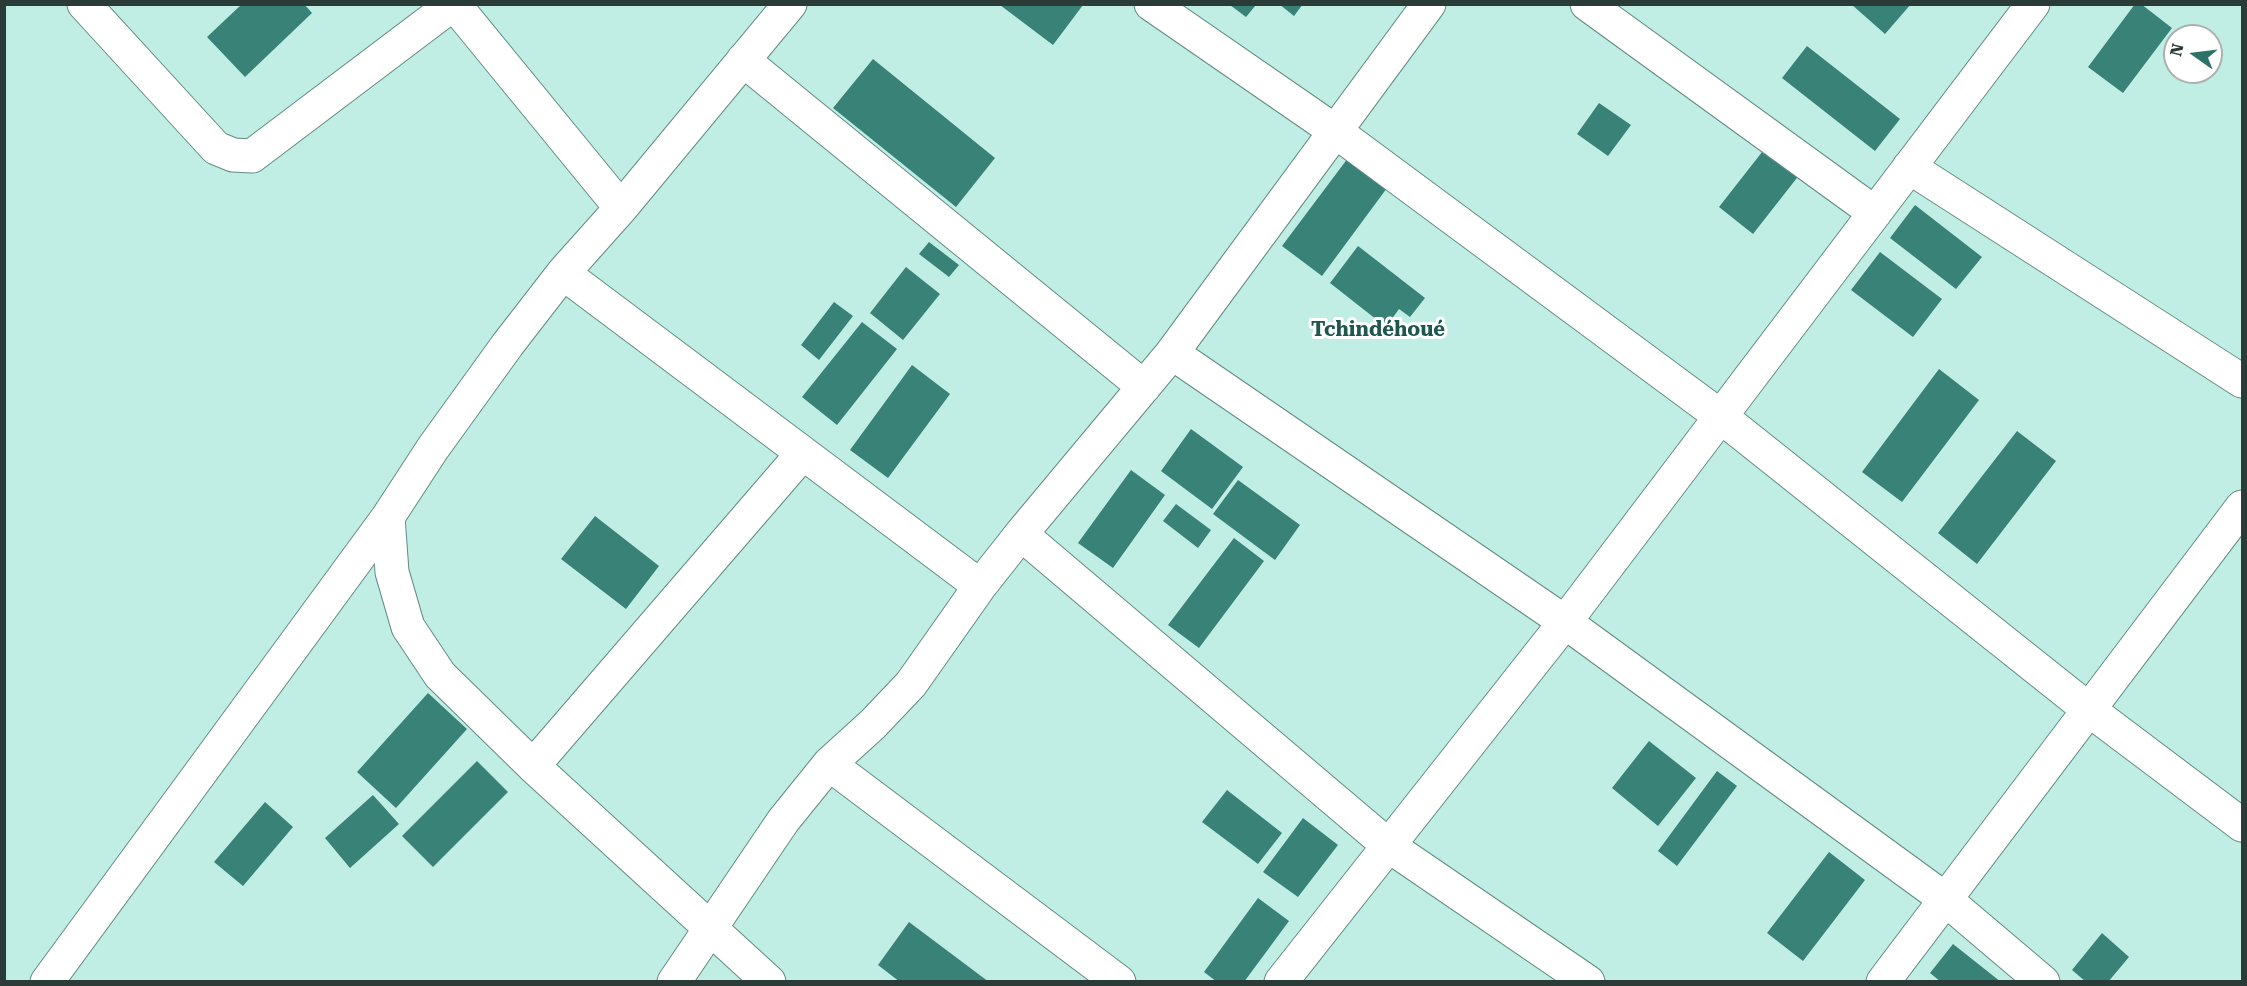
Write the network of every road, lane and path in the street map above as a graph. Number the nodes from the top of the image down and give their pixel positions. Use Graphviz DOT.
graph roads {
  1 [pos="84,4"];
  2 [pos="454,4"];
  3 [pos="790,4"];
  4 [pos="1150,4"];
  5 [pos="1429,4"];
  6 [pos="1587,4"];
  7 [pos="2033,4"];
  8 [pos="743,60"];
  9 [pos="1335,131"];
  10 [pos="1909,167"];
  11 [pos="621,208"];
  12 [pos="1875,213"];
  13 [pos="563,273"];
  14 [pos="1172,352"];
  15 [pos="2242,381"];
  16 [pos="1144,387"];
  17 [pos="1720,416"];
  18 [pos="803,453"];
  19 [pos="2242,507"];
  20 [pos="388,517"];
  21 [pos="1021,534"];
  22 [pos="980,586"];
  23 [pos="1565,622"];
  24 [pos="2088,709"];
  25 [pos="829,764"];
  26 [pos="533,766"];
  27 [pos="2242,825"];
  28 [pos="1389,846"];
  29 [pos="1945,899"];
  30 [pos="709,927"];
  31 [pos="46,981"];
  32 [pos="674,981"];
  33 [pos="769,981"];
  34 [pos="1119,981"];
  35 [pos="1281,981"];
  36 [pos="1588,981"];
  37 [pos="1883,981"];
  38 [pos="2043,981"];
  1 -- 2 [label="street"];
  2 -- 11 [label="street"];
  3 -- 8 [label="street"];
  4 -- 9 [label="street"];
  5 -- 9 [label="street"];
  6 -- 12 [label="street"];
  7 -- 10 [label="street"];
  8 -- 11 [label="street"];
  8 -- 16 [label="street"];
  9 -- 14 [label="street"];
  9 -- 17 [label="street"];
  10 -- 12 [label="street"];
  10 -- 15 [label="street"];
  11 -- 13 [label="street"];
  12 -- 17 [label="street"];
  13 -- 18 [label="street"];
  13 -- 20 [label="street"];
  14 -- 16 [label="street"];
  14 -- 23 [label="street"];
  16 -- 21 [label="street"];
  17 -- 23 [label="street"];
  17 -- 24 [label="street"];
  18 -- 22 [label="street"];
  18 -- 26 [label="street"];
  19 -- 24 [label="street"];
  20 -- 26 [label="street"];
  20 -- 31 [label="street"];
  21 -- 22 [label="street"];
  21 -- 28 [label="street"];
  22 -- 25 [label="street"];
  23 -- 28 [label="street"];
  23 -- 29 [label="street"];
  24 -- 27 [label="street"];
  24 -- 29 [label="street"];
  25 -- 30 [label="street"];
  25 -- 34 [label="street"];
  26 -- 30 [label="street"];
  28 -- 35 [label="street"];
  28 -- 36 [label="street"];
  29 -- 37 [label="street"];
  29 -- 38 [label="street"];
  30 -- 32 [label="street"];
  30 -- 33 [label="street"];
}
